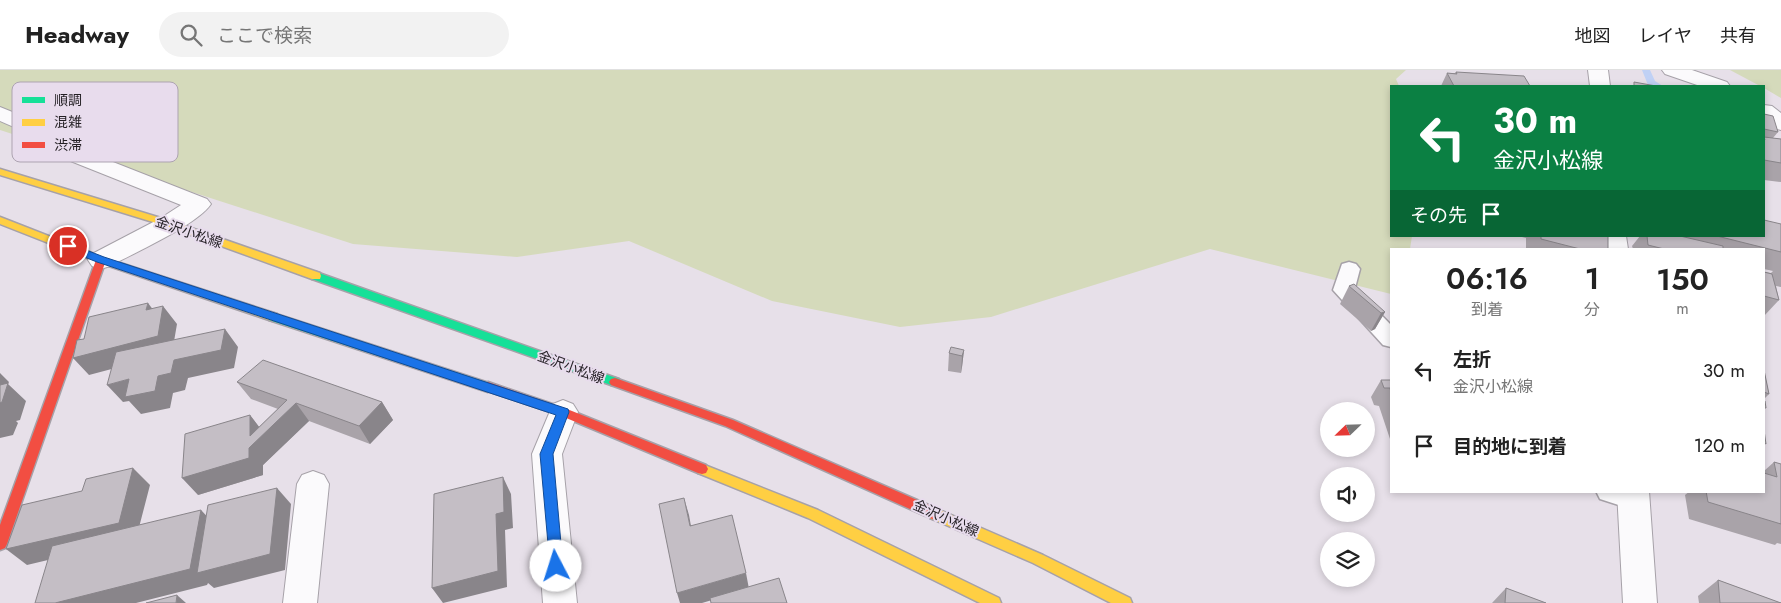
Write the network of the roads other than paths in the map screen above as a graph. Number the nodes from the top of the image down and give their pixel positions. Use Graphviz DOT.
graph roads {
  1 [pos="1598,70"];
  2 [pos="1672,70"];
  3 [pos="1600,85"];
  4 [pos="1717,85"];
  5 [pos="1765,112"];
  6 [pos="0,113"];
  7 [pos="12,118"];
  8 [pos="1781,123"];
  9 [pos="94,162"];
  10 [pos="0,172"];
  11 [pos="1,221"];
  12 [pos="170,224"];
  13 [pos="101,260"];
  14 [pos="1349,269"];
  15 [pos="1390,337"];
  16 [pos="563,412"];
  17 [pos="314,484"];
  18 [pos="1625,494"];
  19 [pos="0,544"];
  20 [pos="300,603"];
  21 [pos="560,603"];
  22 [pos="994,603"];
  23 [pos="1125,603"];
  24 [pos="1640,603"];
  1 -- 3 [label="street"];
  2 -- 4 [label="street"];
  5 -- 8 [label="street"];
  6 -- 7 [label="street"];
  9 -- 12 [label="street"];
  10 -- 12 [label="main road, 金沢小松線"];
  11 -- 13 [label="main road"];
  12 -- 13 [label="street"];
  12 -- 23 [label="main road, 金沢小松線"];
  13 -- 16 [label="main road"];
  13 -- 19 [label="main road"];
  14 -- 15 [label="lane"];
  16 -- 21 [label="street"];
  16 -- 22 [label="main road"];
  17 -- 20 [label="street"];
  18 -- 24 [label="street"];
}
